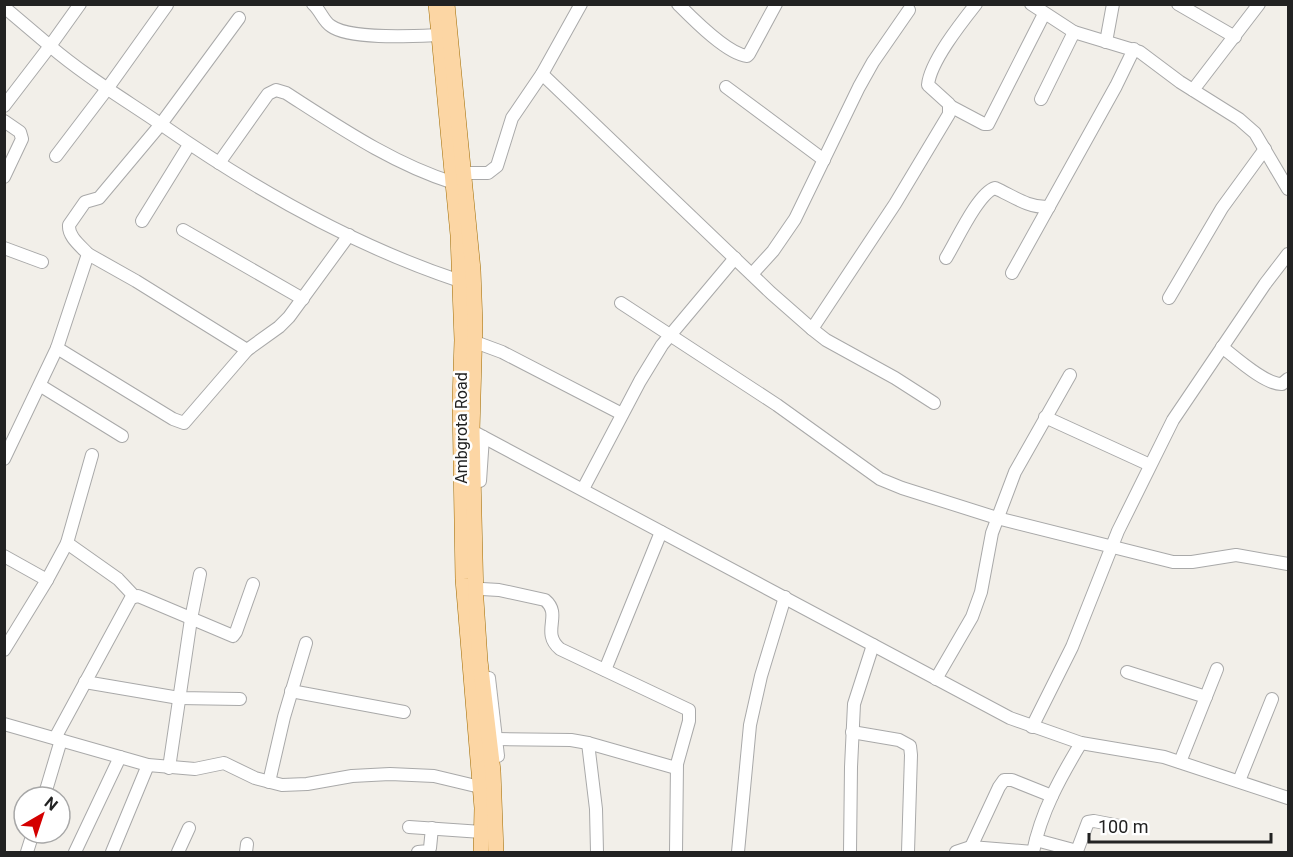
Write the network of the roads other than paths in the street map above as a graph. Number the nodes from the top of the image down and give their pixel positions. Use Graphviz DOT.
graph roads {
  1 [pos="80,4"];
  2 [pos="166,4"];
  3 [pos="313,4"];
  4 [pos="436,4"];
  5 [pos="447,4"];
  6 [pos="581,4"];
  7 [pos="678,4"];
  8 [pos="776,4"];
  9 [pos="976,4"];
  10 [pos="1031,4"];
  11 [pos="1113,4"];
  12 [pos="1178,4"];
  13 [pos="1259,4"];
  14 [pos="4,7"];
  15 [pos="909,10"];
  16 [pos="1044,14"];
  17 [pos="239,18"];
  18 [pos="1074,32"];
  19 [pos="440,35"];
  20 [pos="1235,37"];
  21 [pos="1106,42"];
  22 [pos="50,46"];
  23 [pos="1134,50"];
  24 [pos="542,74"];
  25 [pos="726,87"];
  26 [pos="107,89"];
  27 [pos="1193,90"];
  28 [pos="1041,99"];
  29 [pos="4,106"];
  30 [pos="950,106"];
  31 [pos="4,121"];
  32 [pos="161,124"];
  33 [pos="189,145"];
  34 [pos="1265,149"];
  35 [pos="56,156"];
  36 [pos="824,160"];
  37 [pos="219,163"];
  38 [pos="4,177"];
  39 [pos="459,178"];
  40 [pos="1288,189"];
  41 [pos="1049,207"];
  42 [pos="142,221"];
  43 [pos="183,230"];
  44 [pos="349,235"];
  45 [pos="4,248"];
  46 [pos="88,254"];
  47 [pos="1288,254"];
  48 [pos="735,258"];
  49 [pos="946,258"];
  50 [pos="42,262"];
  51 [pos="1011,273"];
  52 [pos="752,274"];
  53 [pos="460,281"];
  54 [pos="1169,298"];
  55 [pos="303,299"];
  56 [pos="621,303"];
  57 [pos="812,329"];
  58 [pos="670,334"];
  59 [pos="475,342"];
  60 [pos="1222,347"];
  61 [pos="57,348"];
  62 [pos="247,350"];
  63 [pos="1070,375"];
  64 [pos="1288,379"];
  65 [pos="40,386"];
  66 [pos="934,403"];
  67 [pos="622,414"];
  68 [pos="1045,417"];
  69 [pos="477,434"];
  70 [pos="122,436"];
  71 [pos="92,455"];
  72 [pos="4,459"];
  73 [pos="1150,465"];
  74 [pos="583,489"];
  75 [pos="997,518"];
  76 [pos="661,532"];
  77 [pos="67,543"];
  78 [pos="1112,547"];
  79 [pos="4,556"];
  80 [pos="1288,564"];
  81 [pos="200,574"];
  82 [pos="47,580"];
  83 [pos="253,584"];
  84 [pos="482,589"];
  85 [pos="134,596"];
  86 [pos="785,597"];
  87 [pos="191,619"];
  88 [pos="306,643"];
  89 [pos="873,645"];
  90 [pos="4,650"];
  91 [pos="1217,669"];
  92 [pos="605,670"];
  93 [pos="1128,672"];
  94 [pos="936,679"];
  95 [pos="85,682"];
  96 [pos="291,691"];
  97 [pos="1206,696"];
  98 [pos="179,698"];
  99 [pos="240,699"];
  100 [pos="1272,699"];
  101 [pos="404,712"];
  102 [pos="4,724"];
  103 [pos="1032,727"];
  104 [pos="852,732"];
  105 [pos="58,739"];
  106 [pos="497,740"];
  107 [pos="588,743"];
  108 [pos="1081,743"];
  109 [pos="120,757"];
  110 [pos="1180,762"];
  111 [pos="148,765"];
  112 [pos="169,768"];
  113 [pos="676,768"];
  114 [pos="269,782"];
  115 [pos="1239,782"];
  116 [pos="47,785"];
  117 [pos="480,787"];
  118 [pos="1052,796"];
  119 [pos="1288,798"];
  120 [pos="1120,826"];
  121 [pos="409,827"];
  122 [pos="189,828"];
  123 [pos="432,828"];
  124 [pos="482,832"];
  125 [pos="971,847"];
  126 [pos="1034,848"];
  127 [pos="75,852"];
  128 [pos="112,852"];
  129 [pos="178,852"];
  130 [pos="418,852"];
  131 [pos="481,852"];
  132 [pos="496,852"];
  133 [pos="502,852"];
  134 [pos="597,852"];
  135 [pos="676,852"];
  136 [pos="738,852"];
  137 [pos="850,852"];
  138 [pos="908,852"];
  139 [pos="957,852"];
  1 -- 22 [label="street"];
  2 -- 26 [label="street"];
  3 -- 19 [label="street"];
  4 -- 19 [label="main road, Ambgrota Road"];
  5 -- 39 [label="main road"];
  6 -- 24 [label="street"];
  7 -- 8 [label="street"];
  9 -- 30 [label="street"];
  10 -- 16 [label="street"];
  11 -- 21 [label="street"];
  12 -- 20 [label="street"];
  13 -- 20 [label="street"];
  14 -- 22 [label="street"];
  15 -- 36 [label="street"];
  16 -- 18 [label="street"];
  16 -- 30 [label="street"];
  17 -- 32 [label="street"];
  18 -- 21 [label="street"];
  18 -- 28 [label="street"];
  19 -- 39 [label="main road, Ambgrota Road"];
  20 -- 27 [label="street"];
  21 -- 23 [label="street"];
  22 -- 26 [label="street"];
  22 -- 29 [label="street"];
  23 -- 27 [label="street"];
  23 -- 41 [label="street"];
  24 -- 39 [label="street"];
  24 -- 48 [label="street"];
  25 -- 36 [label="street"];
  26 -- 32 [label="street"];
  26 -- 35 [label="street"];
  27 -- 34 [label="street"];
  30 -- 57 [label="street"];
  31 -- 38 [label="street"];
  32 -- 33 [label="street"];
  32 -- 46 [label="street"];
  33 -- 37 [label="street"];
  33 -- 42 [label="street"];
  34 -- 40 [label="street"];
  34 -- 54 [label="street"];
  36 -- 52 [label="street"];
  37 -- 39 [label="street"];
  37 -- 44 [label="street"];
  39 -- 53 [label="main road, Ambgrota Road"];
  39 -- 59 [label="main road"];
  41 -- 49 [label="street"];
  41 -- 51 [label="street"];
  43 -- 55 [label="street"];
  44 -- 53 [label="street"];
  44 -- 55 [label="street"];
  45 -- 50 [label="street"];
  46 -- 61 [label="street"];
  46 -- 62 [label="street"];
  47 -- 60 [label="street"];
  48 -- 52 [label="street"];
  48 -- 58 [label="street"];
  52 -- 57 [label="street"];
  53 -- 117 [label="main road, Ambgrota Road"];
  55 -- 62 [label="street"];
  56 -- 58 [label="street"];
  57 -- 66 [label="street"];
  58 -- 67 [label="street"];
  58 -- 75 [label="street"];
  59 -- 67 [label="street"];
  59 -- 69 [label="main road"];
  60 -- 64 [label="street"];
  60 -- 73 [label="street"];
  61 -- 62 [label="street"];
  61 -- 65 [label="street"];
  63 -- 68 [label="street"];
  65 -- 70 [label="street"];
  65 -- 72 [label="street"];
  67 -- 74 [label="street"];
  68 -- 73 [label="street"];
  68 -- 75 [label="street"];
  69 -- 74 [label="street"];
  69 -- 84 [label="street"];
  69 -- 132 [label="main road"];
  71 -- 77 [label="street"];
  73 -- 78 [label="street"];
  74 -- 76 [label="street"];
  75 -- 78 [label="street"];
  75 -- 94 [label="street"];
  76 -- 86 [label="street"];
  76 -- 92 [label="street"];
  77 -- 82 [label="street"];
  77 -- 85 [label="street"];
  78 -- 80 [label="street"];
  78 -- 103 [label="street"];
  79 -- 82 [label="street"];
  81 -- 87 [label="street"];
  82 -- 90 [label="street"];
  83 -- 87 [label="street"];
  84 -- 92 [label="street"];
  84 -- 106 [label="street"];
  85 -- 87 [label="street"];
  85 -- 95 [label="street"];
  86 -- 89 [label="street"];
  86 -- 136 [label="street"];
  87 -- 98 [label="street"];
  88 -- 96 [label="street"];
  89 -- 94 [label="street"];
  89 -- 104 [label="street"];
  91 -- 97 [label="street"];
  92 -- 113 [label="street"];
  93 -- 97 [label="street"];
  94 -- 103 [label="street"];
  95 -- 98 [label="street"];
  95 -- 105 [label="street"];
  96 -- 101 [label="street"];
  96 -- 114 [label="street"];
  97 -- 110 [label="street"];
  98 -- 99 [label="street"];
  98 -- 112 [label="street"];
  100 -- 115 [label="street"];
  102 -- 105 [label="street"];
  103 -- 108 [label="street"];
  104 -- 137 [label="street"];
  104 -- 138 [label="street"];
  105 -- 109 [label="street"];
  105 -- 116 [label="street"];
  106 -- 107 [label="street"];
  106 -- 133 [label="street"];
  107 -- 113 [label="street"];
  107 -- 134 [label="street"];
  108 -- 110 [label="street"];
  108 -- 118 [label="street"];
  109 -- 111 [label="street"];
  109 -- 127 [label="street"];
  110 -- 115 [label="street"];
  111 -- 112 [label="street"];
  111 -- 128 [label="street"];
  112 -- 114 [label="street"];
  113 -- 135 [label="street"];
  114 -- 117 [label="street"];
  115 -- 119 [label="street"];
  117 -- 124 [label="main road, Ambgrota Road"];
  118 -- 125 [label="street"];
  118 -- 126 [label="street"];
  120 -- 126 [label="street"];
  121 -- 123 [label="street"];
  122 -- 129 [label="street"];
  123 -- 124 [label="street"];
  123 -- 130 [label="street"];
  124 -- 131 [label="main road, Ambgrota Road"];
  125 -- 126 [label="street"];
  125 -- 139 [label="street"];
}
